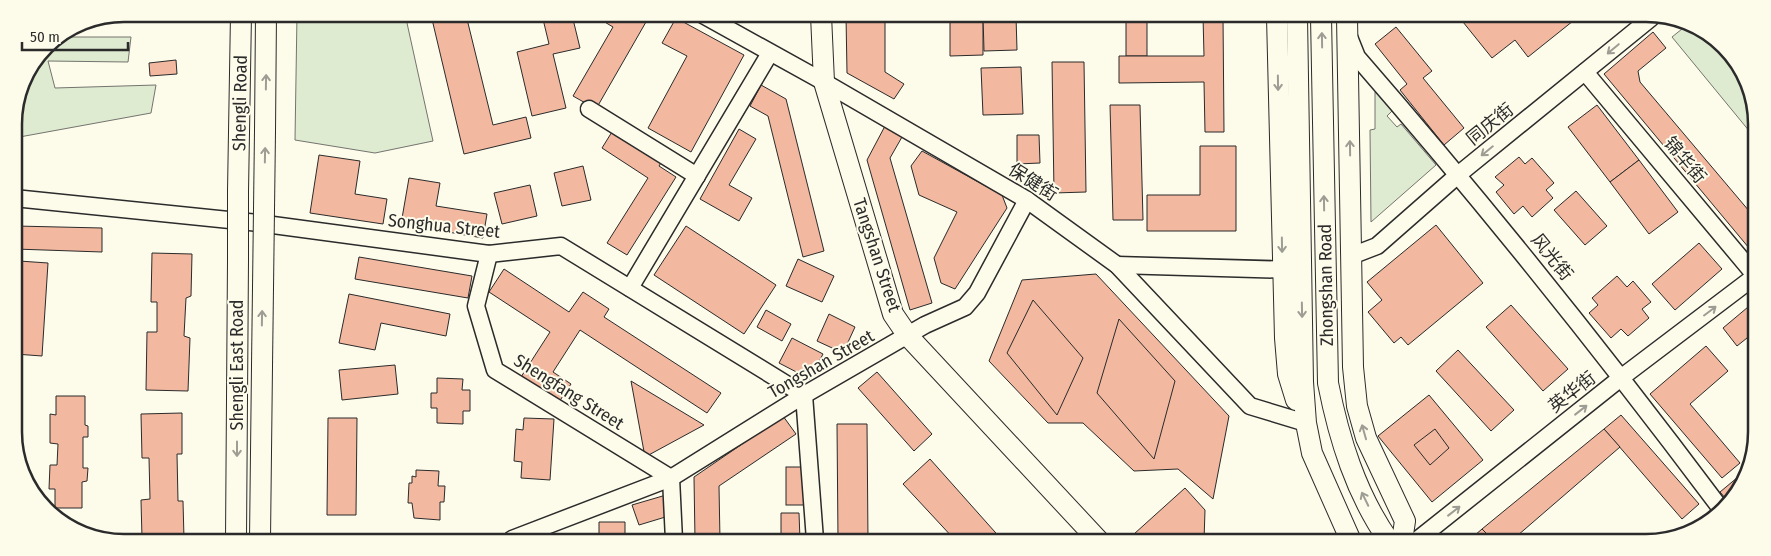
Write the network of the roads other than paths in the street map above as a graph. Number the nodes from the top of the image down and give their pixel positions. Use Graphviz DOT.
graph roads {
  1 [pos="241,22"];
  2 [pos="266,22"];
  3 [pos="715,22"];
  4 [pos="821,22"];
  5 [pos="1277,22"];
  6 [pos="1297,22"];
  7 [pos="1322,22"];
  8 [pos="1646,22"];
  9 [pos="1347,26"];
  10 [pos="770,53"];
  11 [pos="1585,72"];
  12 [pos="824,82"];
  13 [pos="589,108"];
  14 [pos="1459,174"];
  15 [pos="697,176"];
  16 [pos="238,191"];
  17 [pos="23,199"];
  18 [pos="1027,200"];
  19 [pos="488,254"];
  20 [pos="1351,256"];
  21 [pos="1118,265"];
  22 [pos="1748,269"];
  23 [pos="1292,270"];
  24 [pos="1748,281"];
  25 [pos="630,288"];
  26 [pos="908,336"];
  27 [pos="1622,377"];
  28 [pos="804,396"];
  29 [pos="1306,423"];
  30 [pos="671,478"];
  31 [pos="1718,505"];
  32 [pos="1092,533"];
  33 [pos="1347,533"];
  34 [pos="1383,533"];
  35 [pos="1403,533"];
  36 [pos="1427,533"];
  37 [pos="236,534"];
  38 [pos="260,534"];
  39 [pos="533,534"];
  40 [pos="674,534"];
  41 [pos="815,534"];
  1 -- 16 [label="main road, Shengli Road"];
  38 -- 2 [label="main road, Shengli Road, one-way, bridge"];
  3 -- 10 [label="street, 保健街"];
  4 -- 12 [label="main road, Tangshan Street"];
  5 -- 23 [label="main road, one-way"];
  6 -- 23 [label="main road, Zhongshan Road"];
  34 -- 7 [label="main road, Zhongshan Road, one-way"];
  8 -- 11 [label="street, 同庆街, one-way"];
  9 -- 14 [label="street, 风光街"];
  20 -- 9 [label="main road, one-way"];
  10 -- 12 [label="street, 保健街"];
  10 -- 15 [label="street"];
  11 -- 14 [label="street, 同庆街, one-way"];
  11 -- 22 [label="street, 锦华街"];
  12 -- 18 [label="street, 保健街"];
  12 -- 26 [label="main road, Tangshan Street"];
  13 -- 15 [label="street"];
  14 -- 20 [label="street, 同庆街"];
  14 -- 27 [label="street, 风光街"];
  15 -- 25 [label="street"];
  16 -- 37 [label="main road, Shengli East Road, one-way, bridge"];
  17 -- 19 [label="street, Songhua Street"];
  18 -- 21 [label="street, 保健街"];
  18 -- 26 [label="street, Tongshan Street"];
  19 -- 25 [label="street, Songhua Street"];
  19 -- 30 [label="street, Shengfang Street"];
  35 -- 20 [label="main road, one-way"];
  21 -- 23 [label="street"];
  21 -- 29 [label="street, 保健街"];
  23 -- 29 [label="main road, Zhongshan Road, one-way"];
  27 -- 24 [label="street, 英华街, one-way"];
  25 -- 28 [label="street, Songhua Street"];
  26 -- 28 [label="street, Tongshan Street"];
  26 -- 32 [label="main road, Tangshan Street"];
  27 -- 31 [label="street, 风光街"];
  36 -- 27 [label="street, 英华街, one-way"];
  28 -- 30 [label="street, Tongshan Street"];
  28 -- 41 [label="street"];
  29 -- 33 [label="main road, Zhongshan Road"];
  30 -- 39 [label="street, Tongshan Street"];
  30 -- 40 [label="street"];
}
